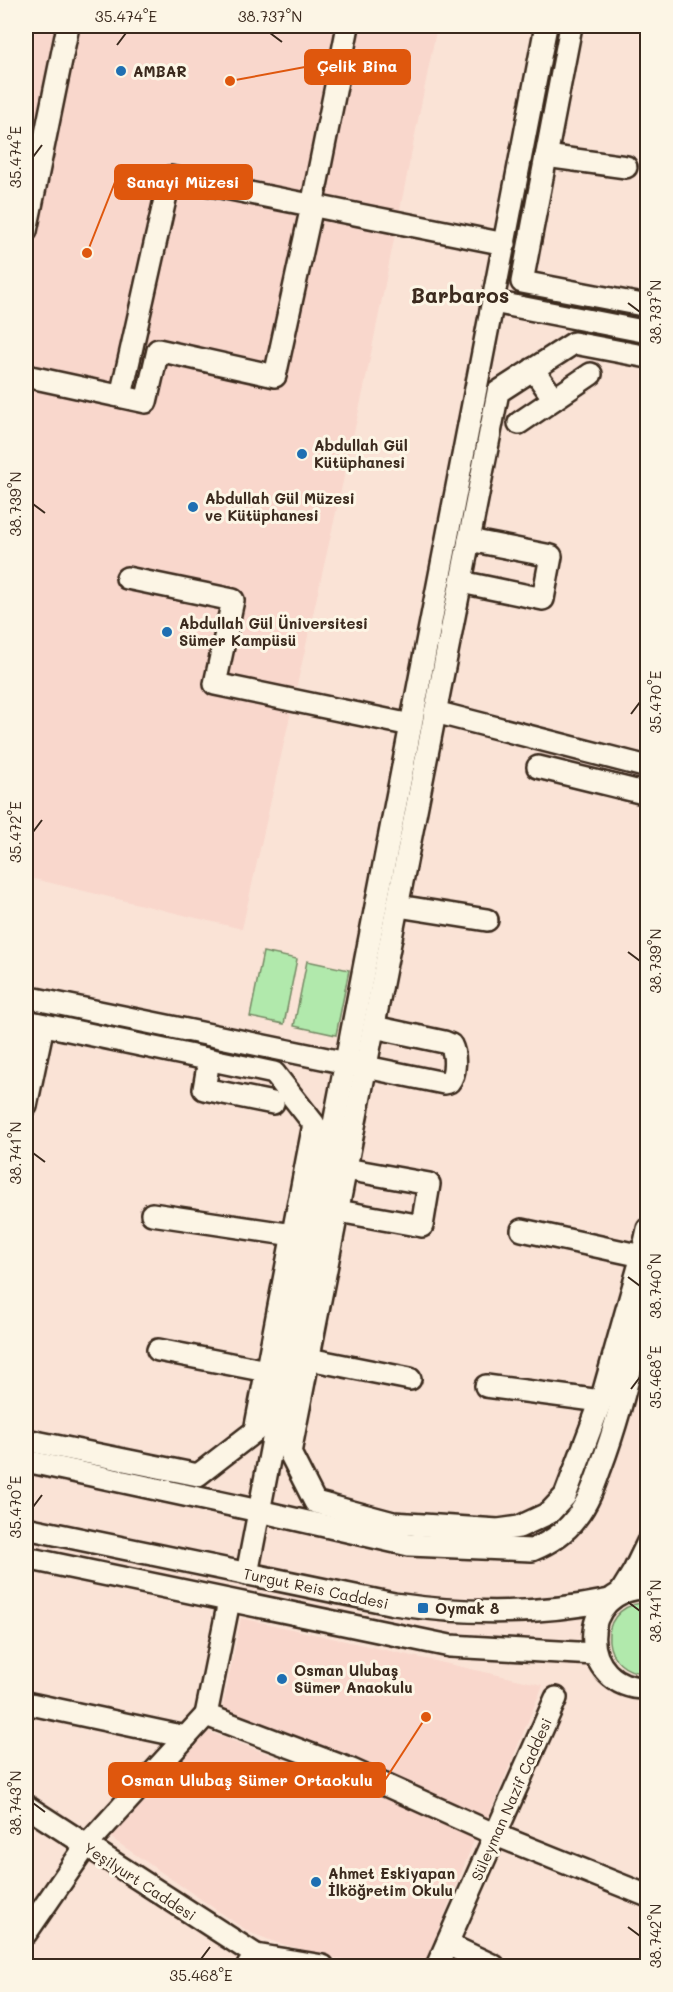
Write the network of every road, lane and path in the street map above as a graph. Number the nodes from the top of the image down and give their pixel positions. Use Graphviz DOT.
graph roads {
  1 [pos="68,26"];
  2 [pos="348,26"];
  3 [pos="546,26"];
  4 [pos="571,26"];
  5 [pos="546,156"];
  6 [pos="626,167"];
  7 [pos="312,206"];
  8 [pos="26,231"];
  9 [pos="505,244"];
  10 [pos="493,302"];
  11 [pos="626,302"];
  12 [pos="648,306"];
  13 [pos="620,327"];
  14 [pos="648,332"];
  15 [pos="648,357"];
  16 [pos="533,369"];
  17 [pos="591,374"];
  18 [pos="26,376"];
  19 [pos="121,396"];
  20 [pos="554,399"];
  21 [pos="519,423"];
  22 [pos="469,540"];
  23 [pos="128,578"];
  24 [pos="461,582"];
  25 [pos="435,712"];
  26 [pos="411,725"];
  27 [pos="588,752"];
  28 [pos="538,766"];
  29 [pos="648,767"];
  30 [pos="582,777"];
  31 [pos="648,794"];
  32 [pos="398,906"];
  33 [pos="487,920"];
  34 [pos="26,997"];
  35 [pos="34,1023"];
  36 [pos="374,1028"];
  37 [pos="209,1060"];
  38 [pos="345,1063"];
  39 [pos="367,1068"];
  40 [pos="273,1103"];
  41 [pos="26,1106"];
  42 [pos="346,1169"];
  43 [pos="338,1211"];
  44 [pos="152,1214"];
  45 [pos="648,1229"];
  46 [pos="522,1230"];
  47 [pos="293,1235"];
  48 [pos="642,1256"];
  49 [pos="648,1301"];
  50 [pos="158,1350"];
  51 [pos="309,1359"];
  52 [pos="267,1371"];
  53 [pos="410,1379"];
  54 [pos="486,1386"];
  55 [pos="601,1401"];
  56 [pos="26,1440"];
  57 [pos="26,1461"];
  58 [pos="259,1511"];
  59 [pos="26,1528"];
  60 [pos="648,1542"];
  61 [pos="26,1558"];
  62 [pos="247,1574"];
  63 [pos="648,1588"];
  64 [pos="616,1596"];
  65 [pos="229,1601"];
  66 [pos="595,1654"];
  67 [pos="648,1688"];
  68 [pos="556,1698"];
  69 [pos="26,1703"];
  70 [pos="206,1716"];
  71 [pos="186,1737"];
  72 [pos="26,1806"];
  73 [pos="496,1835"];
  74 [pos="86,1846"];
  75 [pos="648,1896"];
  76 [pos="26,1933"];
  77 [pos="447,1944"];
  78 [pos="259,1963"];
  79 [pos="323,1966"];
  80 [pos="437,1966"];
  81 [pos="494,1966"];
  1 -- 8 [label="street"];
  2 -- 7 [label="street"];
  3 -- 9 [label="street"];
  4 -- 5 [label="street"];
  5 -- 6 [label="street"];
  5 -- 11 [label="street"];
  7 -- 9 [label="street"];
  7 -- 19 [label="street"];
  7 -- 19 [label="street"];
  9 -- 10 [label="street"];
  10 -- 13 [label="street"];
  10 -- 26 [label="street"];
  11 -- 12 [label="street"];
  11 -- 13 [label="street"];
  13 -- 14 [label="street"];
  15 -- 16 [label="street"];
  16 -- 20 [label="street"];
  16 -- 22 [label="street"];
  17 -- 20 [label="street"];
  18 -- 19 [label="street"];
  20 -- 21 [label="street"];
  22 -- 24 [label="street"];
  22 -- 24 [label="street"];
  23 -- 26 [label="street"];
  24 -- 25 [label="street"];
  25 -- 27 [label="street"];
  25 -- 32 [label="street"];
  26 -- 38 [label="street"];
  27 -- 29 [label="street"];
  27 -- 30 [label="street"];
  28 -- 30 [label="street"];
  30 -- 31 [label="street"];
  32 -- 33 [label="street"];
  32 -- 36 [label="street"];
  34 -- 38 [label="street"];
  35 -- 37 [label="street"];
  35 -- 41 [label="street"];
  36 -- 39 [label="street"];
  36 -- 39 [label="street"];
  37 -- 40 [label="street"];
  37 -- 47 [label="street"];
  38 -- 39 [label="street"];
  38 -- 58 [label="street"];
  39 -- 42 [label="street"];
  42 -- 43 [label="street"];
  42 -- 43 [label="street"];
  43 -- 51 [label="street"];
  44 -- 47 [label="street"];
  45 -- 48 [label="street"];
  46 -- 48 [label="street"];
  47 -- 52 [label="street"];
  48 -- 55 [label="street"];
  49 -- 58 [label="street"];
  50 -- 52 [label="street"];
  51 -- 53 [label="street"];
  51 -- 55 [label="street"];
  52 -- 56 [label="street"];
  54 -- 55 [label="street"];
  57 -- 58 [label="street"];
  58 -- 62 [label="street"];
  59 -- 62 [label="street, Turgut Reis Caddesi"];
  60 -- 64 [label="street"];
  61 -- 65 [label="street, Turgut Reis Caddesi"];
  62 -- 64 [label="street, Turgut Reis Caddesi"];
  63 -- 64 [label="street, Turgut Reis Caddesi"];
  64 -- 66 [label="street"];
  65 -- 66 [label="street, Turgut Reis Caddesi"];
  65 -- 70 [label="street"];
  66 -- 67 [label="street"];
  68 -- 73 [label="street, Süleyman Nazif Caddesi"];
  69 -- 71 [label="street"];
  70 -- 71 [label="street"];
  70 -- 73 [label="street"];
  71 -- 74 [label="street"];
  72 -- 74 [label="street, Yeşilyurt Caddesi"];
  73 -- 75 [label="street"];
  73 -- 77 [label="street, Süleyman Nazif Caddesi"];
  74 -- 76 [label="street"];
  74 -- 78 [label="street, Yeşilyurt Caddesi"];
  77 -- 80 [label="street, Süleyman Nazif Caddesi"];
  77 -- 81 [label="street"];
  78 -- 79 [label="street"];
}
